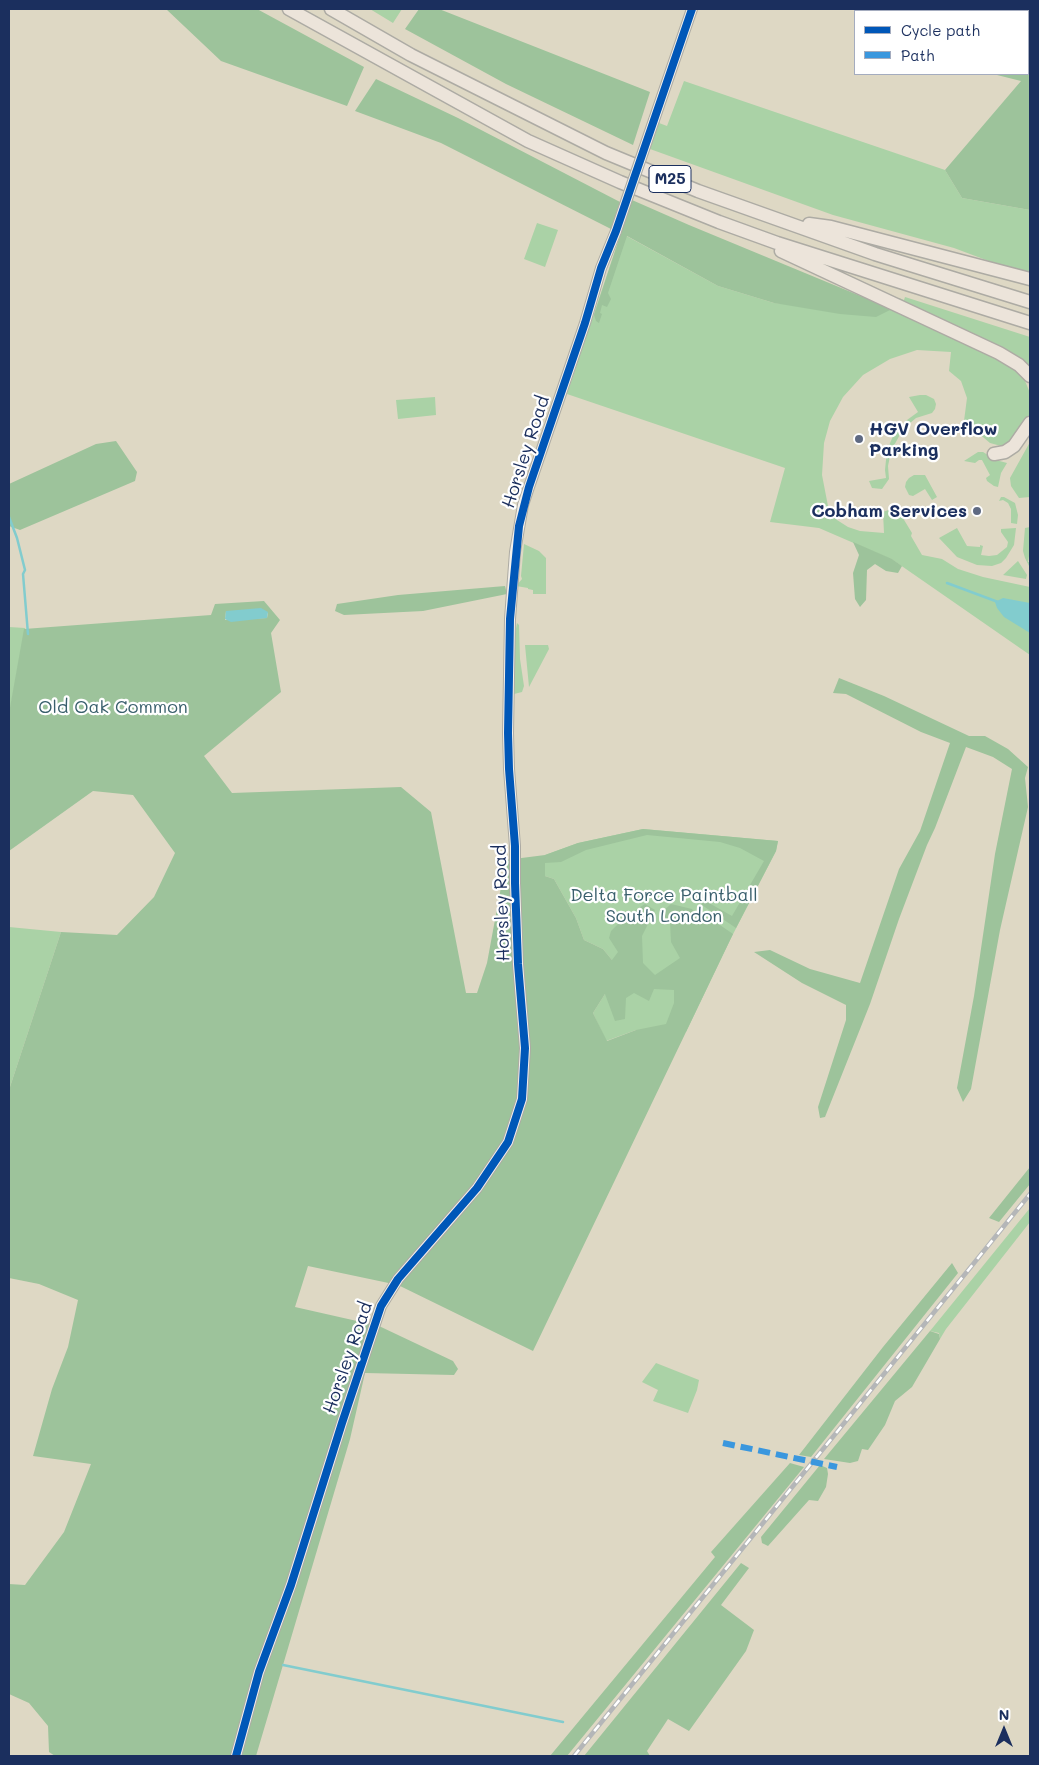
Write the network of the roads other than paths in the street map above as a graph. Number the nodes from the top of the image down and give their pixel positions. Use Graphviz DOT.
graph roads {
  1 [pos="288,9"];
  2 [pos="331,9"];
  3 [pos="692,9"];
  4 [pos="777,218"];
  5 [pos="719,222"];
  6 [pos="1030,278"];
  7 [pos="1030,302"];
  8 [pos="1030,323"];
  9 [pos="1030,376"];
  10 [pos="1030,422"];
  11 [pos="994,454"];
  12 [pos="236,1756"];
  1 -- 5 [label="highway, M25"];
  2 -- 4 [label="highway, M25"];
  3 -- 12 [label="street, Horsley Road, bridge"];
  4 -- 6 [label="highway, M25"];
  4 -- 7 [label="highway, M25"];
  5 -- 8 [label="highway, M25"];
  5 -- 9 [label="highway, M25"];
  10 -- 11 [label="highway"];
}
